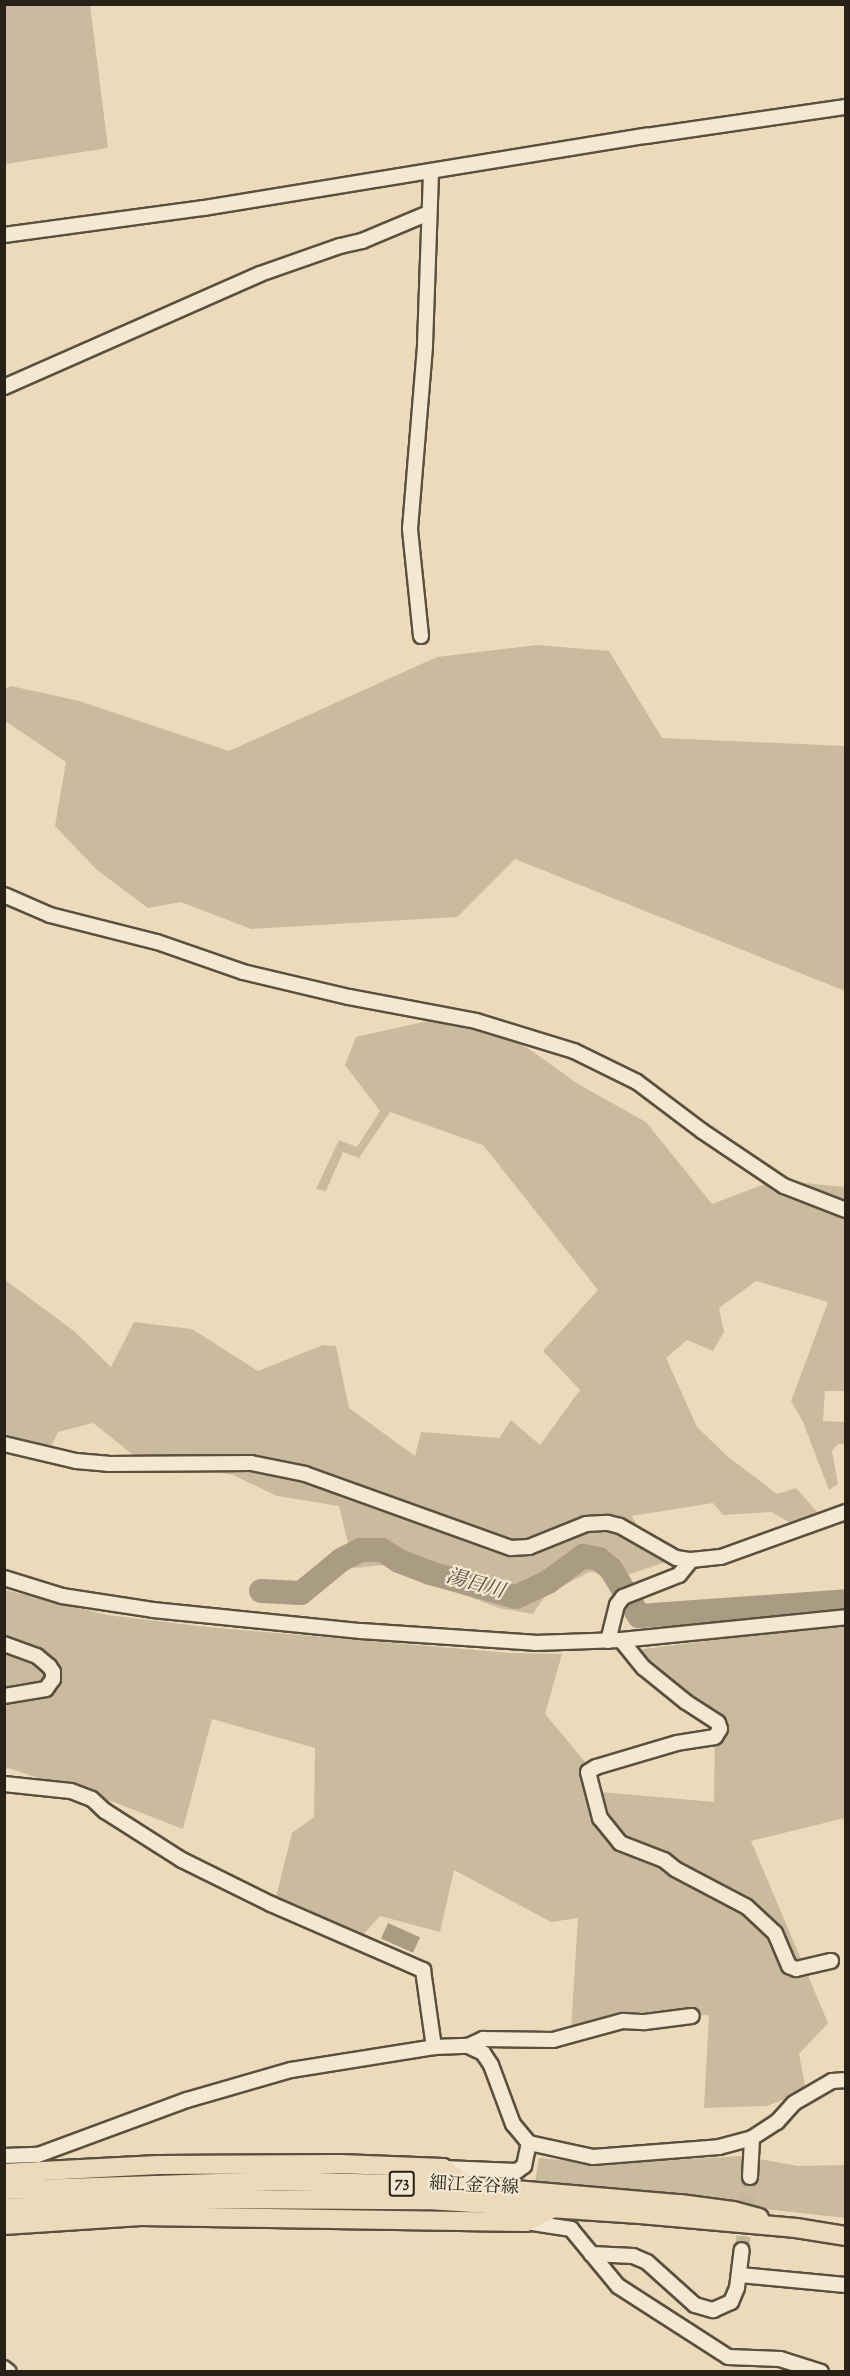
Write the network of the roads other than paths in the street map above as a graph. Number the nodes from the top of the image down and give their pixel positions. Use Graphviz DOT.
graph roads {
  1 [pos="846,107"];
  2 [pos="431,171"];
  3 [pos="429,213"];
  4 [pos="4,234"];
  5 [pos="4,387"];
  6 [pos="421,636"];
  7 [pos="4,895"];
  8 [pos="846,1210"];
  9 [pos="4,1444"];
  10 [pos="846,1512"];
  11 [pos="691,1560"];
  12 [pos="4,1578"];
  13 [pos="846,1617"];
  14 [pos="614,1640"];
  15 [pos="4,1644"];
  16 [pos="4,1696"];
  17 [pos="4,1784"];
  18 [pos="831,1961"];
  19 [pos="692,2016"];
  20 [pos="468,2046"];
  21 [pos="434,2047"];
  22 [pos="846,2080"];
  23 [pos="752,2138"];
  24 [pos="529,2144"];
  25 [pos="4,2156"];
  26 [pos="443,2168"];
  27 [pos="4,2173"];
  28 [pos="750,2177"];
  29 [pos="468,2186"];
  30 [pos="4,2190"];
  31 [pos="4,2208"];
  32 [pos="555,2208"];
  33 [pos="525,2222"];
  34 [pos="4,2225"];
  35 [pos="796,2228"];
  36 [pos="846,2236"];
  37 [pos="742,2250"];
  38 [pos="591,2254"];
  39 [pos="740,2275"];
  40 [pos="846,2284"];
  41 [pos="4,2368"];
  42 [pos="9,2372"];
  43 [pos="821,2372"];
  1 -- 2 [label="street"];
  2 -- 3 [label="street"];
  2 -- 4 [label="street"];
  3 -- 5 [label="street"];
  3 -- 6 [label="street"];
  7 -- 8 [label="street"];
  9 -- 11 [label="street"];
  10 -- 11 [label="street"];
  11 -- 14 [label="street"];
  12 -- 14 [label="street"];
  13 -- 14 [label="street"];
  14 -- 18 [label="street"];
  15 -- 16 [label="street"];
  17 -- 21 [label="street"];
  19 -- 20 [label="street"];
  20 -- 21 [label="street"];
  20 -- 24 [label="street"];
  21 -- 25 [label="street"];
  22 -- 23 [label="street"];
  23 -- 24 [label="street"];
  23 -- 28 [label="street"];
  24 -- 26 [label="street"];
  26 -- 27 [label="main road"];
  26 -- 29 [label="main road"];
  29 -- 30 [label="main road, 細江金谷線 / 73"];
  29 -- 35 [label="main road, 細江金谷線 / 73"];
  31 -- 32 [label="main road, 細江金谷線 / 73"];
  32 -- 33 [label="main road, 73"];
  32 -- 35 [label="main road, 細江金谷線 / 73"];
  33 -- 34 [label="main road, 73"];
  33 -- 38 [label="street"];
  35 -- 36 [label="main road, 細江金谷線 / 73"];
  37 -- 39 [label="street"];
  38 -- 39 [label="street"];
  38 -- 43 [label="street"];
  39 -- 40 [label="street"];
  41 -- 42 [label="street"];
}
